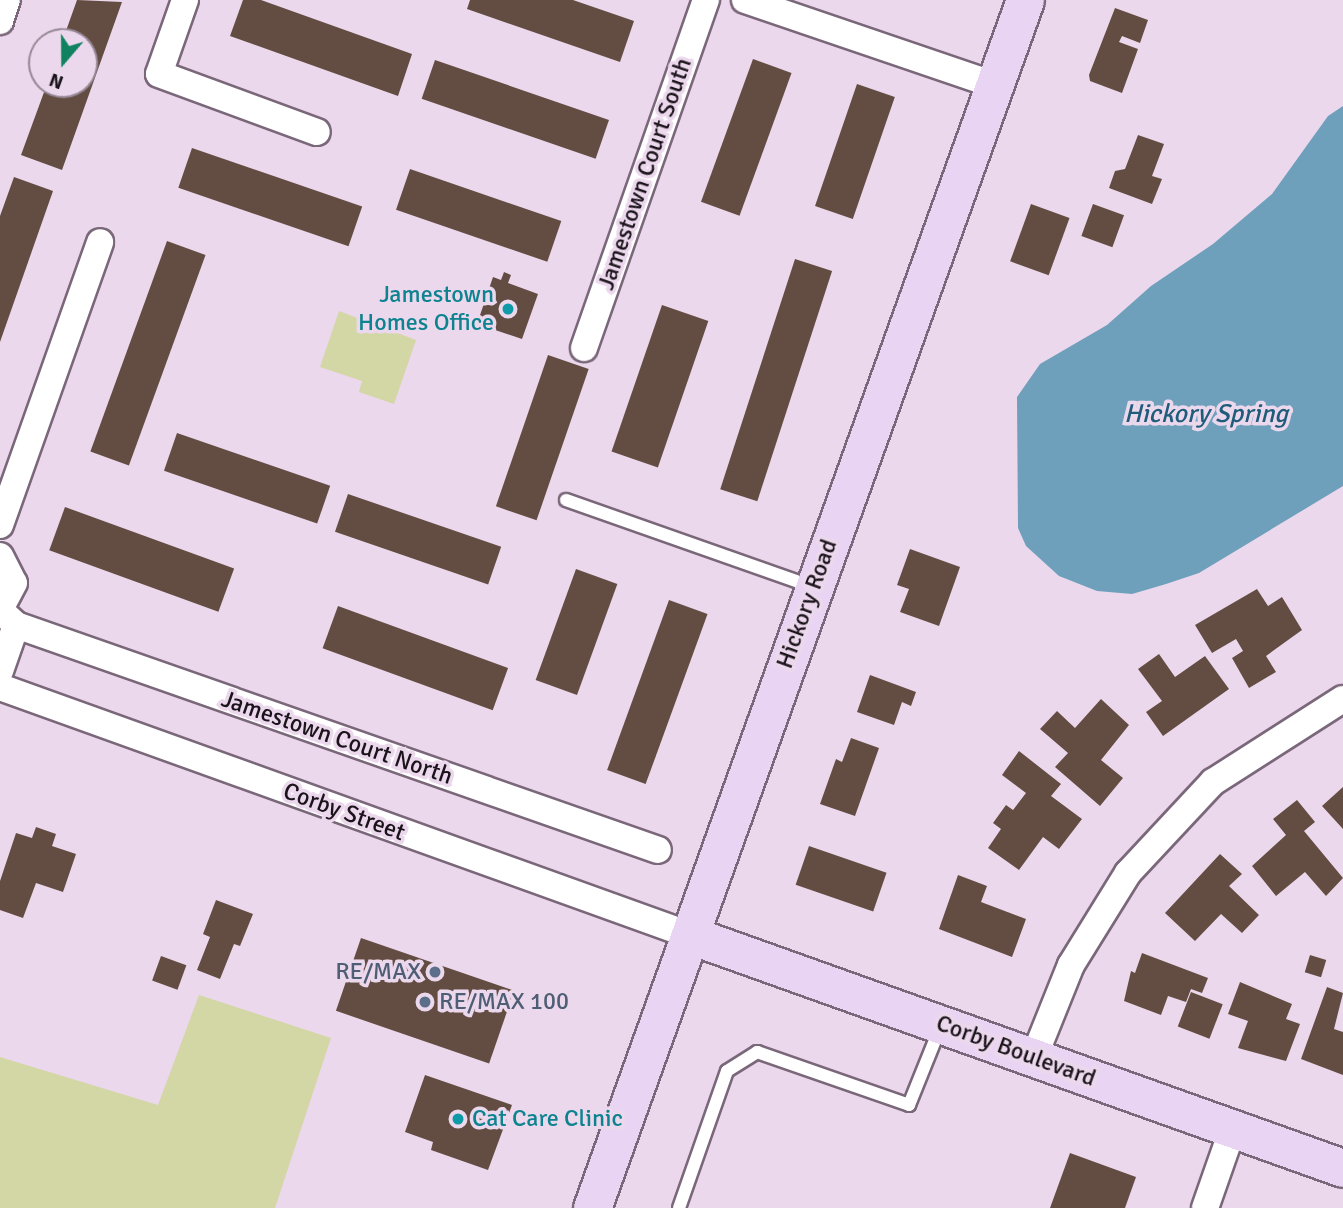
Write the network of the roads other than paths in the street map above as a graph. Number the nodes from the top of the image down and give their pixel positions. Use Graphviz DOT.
graph roads {
  1 [pos="185,0"];
  2 [pos="706,0"];
  3 [pos="745,0"];
  4 [pos="1025,0"];
  5 [pos="995,85"];
  6 [pos="317,132"];
  7 [pos="100,242"];
  8 [pos="584,348"];
  9 [pos="566,500"];
  10 [pos="0,525"];
  11 [pos="0,556"];
  12 [pos="813,587"];
  13 [pos="5,615"];
  14 [pos="0,671"];
  15 [pos="0,687"];
  16 [pos="1343,699"];
  17 [pos="658,850"];
  18 [pos="690,934"];
  19 [pos="941,1024"];
  20 [pos="1034,1057"];
  21 [pos="1233,1129"];
  22 [pos="1343,1168"];
  23 [pos="592,1208"];
  24 [pos="679,1208"];
  25 [pos="1205,1208"];
  1 -- 6 [label="street"];
  2 -- 8 [label="street, Jamestown Court South"];
  3 -- 5 [label="street"];
  4 -- 5 [label="street, Hickory Road"];
  5 -- 12 [label="street, Hickory Road"];
  7 -- 10 [label="street"];
  9 -- 12 [label="lane"];
  11 -- 13 [label="street"];
  12 -- 18 [label="street, Hickory Road"];
  13 -- 14 [label="street"];
  13 -- 17 [label="street, Jamestown Court North"];
  15 -- 18 [label="street, Corby Street"];
  16 -- 20 [label="street"];
  18 -- 19 [label="street, Corby Boulevard"];
  18 -- 23 [label="street, Hickory Road"];
  19 -- 20 [label="street, Corby Boulevard"];
  19 -- 24 [label="lane"];
  20 -- 21 [label="street, Corby Boulevard"];
  21 -- 22 [label="street, Corby Boulevard"];
  21 -- 25 [label="street"];
}
